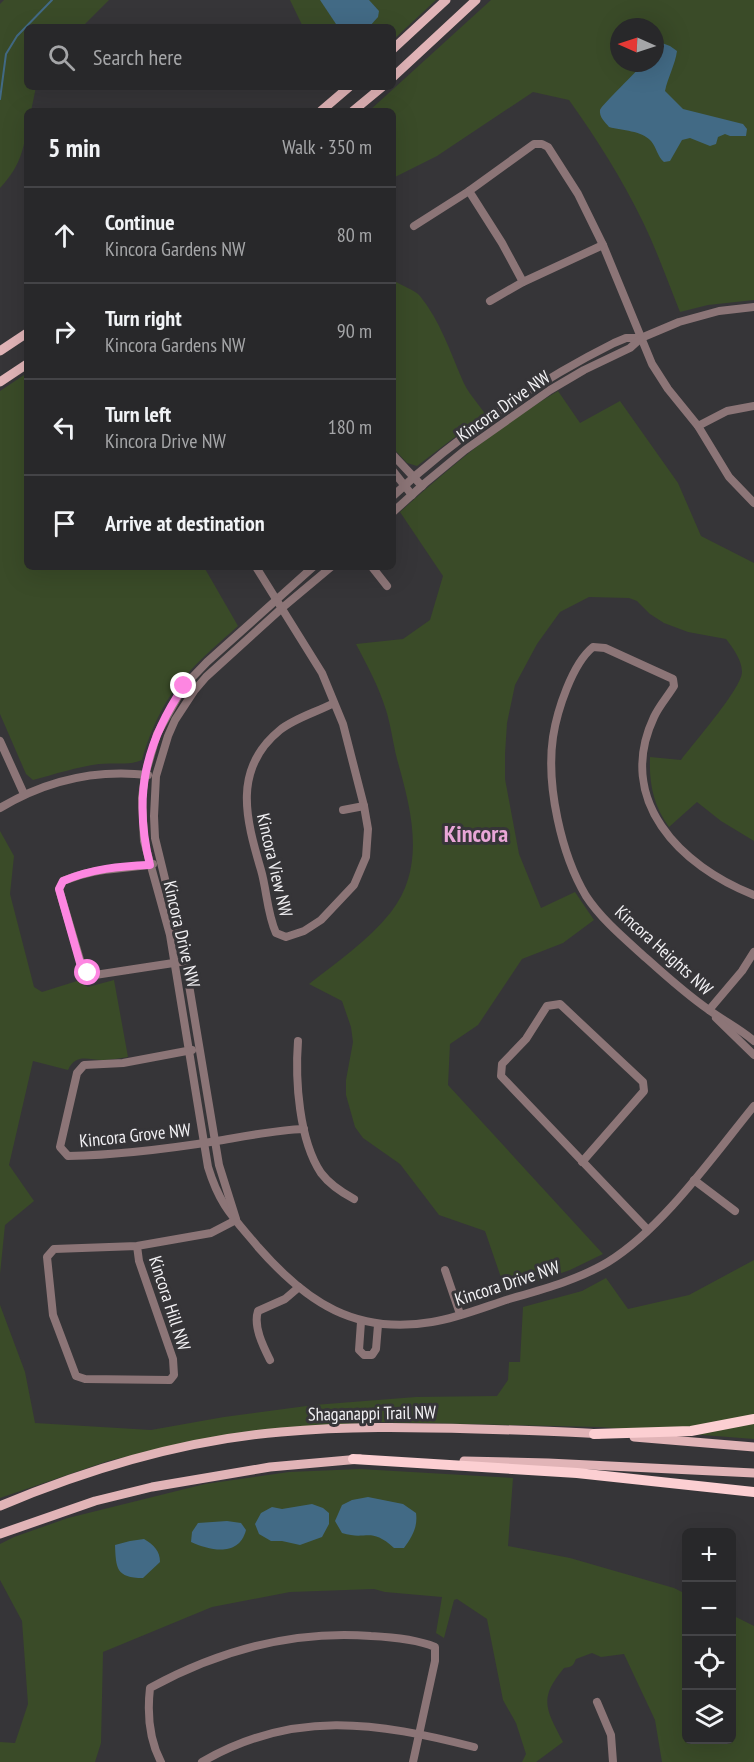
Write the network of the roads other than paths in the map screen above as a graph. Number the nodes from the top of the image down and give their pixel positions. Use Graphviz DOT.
graph roads {
  1 [pos="446,0"];
  2 [pos="476,0"];
  3 [pos="396,46"];
  4 [pos="396,74"];
  5 [pos="345,90"];
  6 [pos="378,90"];
  7 [pos="324,108"];
  8 [pos="357,108"];
  9 [pos="469,191"];
  10 [pos="414,226"];
  11 [pos="603,244"];
  12 [pos="523,282"];
  13 [pos="490,301"];
  14 [pos="754,307"];
  15 [pos="24,335"];
  16 [pos="641,338"];
  17 [pos="0,351"];
  18 [pos="24,366"];
  19 [pos="0,382"];
  20 [pos="754,406"];
  21 [pos="698,426"];
  22 [pos="396,458"];
  23 [pos="396,475"];
  24 [pos="414,476"];
  25 [pos="404,485"];
  26 [pos="422,486"];
  27 [pos="396,492"];
  28 [pos="412,495"];
  29 [pos="754,503"];
  30 [pos="396,509"];
  31 [pos="258,570"];
  32 [pos="310,570"];
  33 [pos="327,570"];
  34 [pos="374,570"];
  35 [pos="387,586"];
  36 [pos="276,599"];
  37 [pos="282,608"];
  38 [pos="334,703"];
  39 [pos="0,741"];
  40 [pos="145,775"];
  41 [pos="156,776"];
  42 [pos="24,794"];
  43 [pos="364,806"];
  44 [pos="0,808"];
  45 [pos="343,810"];
  46 [pos="160,862"];
  47 [pos="150,865"];
  48 [pos="754,895"];
  49 [pos="754,952"];
  50 [pos="185,961"];
  51 [pos="175,963"];
  52 [pos="709,1010"];
  53 [pos="298,1041"];
  54 [pos="754,1041"];
  55 [pos="200,1049"];
  56 [pos="190,1051"];
  57 [pos="754,1055"];
  58 [pos="754,1106"];
  59 [pos="304,1129"];
  60 [pos="214,1141"];
  61 [pos="204,1142"];
  62 [pos="582,1162"];
  63 [pos="694,1180"];
  64 [pos="354,1199"];
  65 [pos="735,1211"];
  66 [pos="236,1221"];
  67 [pos="647,1229"];
  68 [pos="137,1246"];
  69 [pos="445,1270"];
  70 [pos="299,1287"];
  71 [pos="460,1314"];
  72 [pos="361,1322"];
  73 [pos="378,1325"];
  74 [pos="270,1360"];
  75 [pos="754,1419"];
  76 [pos="594,1434"];
  77 [pos="754,1447"];
  78 [pos="353,1459"];
  79 [pos="754,1473"];
  80 [pos="754,1492"];
  81 [pos="0,1506"];
  82 [pos="0,1534"];
  83 [pos="597,1701"];
  84 [pos="419,1733"];
  85 [pos="474,1747"];
  86 [pos="161,1762"];
  87 [pos="202,1762"];
  88 [pos="413,1762"];
  89 [pos="613,1762"];
  1 -- 3 [label="main road"];
  2 -- 4 [label="main road"];
  5 -- 7 [label="main road"];
  6 -- 8 [label="main road"];
  9 -- 10 [label="street"];
  9 -- 11 [label="street"];
  9 -- 12 [label="street"];
  11 -- 12 [label="street"];
  11 -- 16 [label="street"];
  12 -- 13 [label="street"];
  14 -- 16 [label="street, Kincora Drive NW"];
  15 -- 17 [label="main road"];
  16 -- 21 [label="street"];
  16 -- 24 [label="street, Kincora Drive NW"];
  16 -- 26 [label="street, Kincora Drive NW"];
  18 -- 19 [label="main road"];
  20 -- 21 [label="street"];
  21 -- 29 [label="street"];
  22 -- 24 [label="street"];
  23 -- 25 [label="street"];
  24 -- 25 [label="street, Kincora Drive NW"];
  24 -- 26 [label="street"];
  25 -- 27 [label="street, Kincora Drive NW"];
  25 -- 28 [label="street"];
  26 -- 28 [label="street, Kincora Drive NW"];
  28 -- 30 [label="street, Kincora Drive NW"];
  31 -- 36 [label="street, Kincora View NW"];
  32 -- 36 [label="street, Kincora Drive NW"];
  33 -- 37 [label="street, Kincora Drive NW"];
  34 -- 35 [label="street"];
  36 -- 37 [label="street, Kincora View NW"];
  36 -- 40 [label="street, Kincora Drive NW"];
  37 -- 38 [label="street, Kincora View NW"];
  37 -- 41 [label="street, Kincora Drive NW"];
  38 -- 43 [label="street, Kincora View NW"];
  38 -- 43 [label="street, Kincora View NW"];
  39 -- 42 [label="street"];
  40 -- 41 [label="street"];
  40 -- 42 [label="street"];
  40 -- 47 [label="street, Kincora Drive NW"];
  41 -- 46 [label="street, Kincora Drive NW"];
  42 -- 44 [label="street"];
  43 -- 45 [label="street"];
  46 -- 47 [label="street"];
  46 -- 50 [label="street, Kincora Drive NW"];
  47 -- 51 [label="street, Kincora Drive NW"];
  47 -- 51 [label="street"];
  48 -- 52 [label="street, Kincora Heights NW"];
  49 -- 52 [label="street, Kincora Heights NW"];
  50 -- 51 [label="street"];
  50 -- 55 [label="street, Kincora Drive NW"];
  51 -- 56 [label="street, Kincora Drive NW"];
  52 -- 54 [label="street, Kincora Heights NW"];
  52 -- 57 [label="street, Kincora Heights NW"];
  53 -- 59 [label="street"];
  55 -- 56 [label="street, Kincora Grove NW"];
  55 -- 60 [label="street, Kincora Drive NW"];
  56 -- 61 [label="street, Kincora Drive NW"];
  56 -- 61 [label="street, Kincora Grove NW"];
  58 -- 63 [label="street, Kincora Drive NW"];
  59 -- 60 [label="street"];
  59 -- 64 [label="street"];
  60 -- 61 [label="street"];
  60 -- 66 [label="street, Kincora Drive NW"];
  61 -- 66 [label="street, Kincora Drive NW"];
  62 -- 62 [label="street"];
  62 -- 67 [label="street"];
  63 -- 65 [label="street"];
  63 -- 67 [label="street, Kincora Drive NW"];
  66 -- 68 [label="street, Kincora Hill NW"];
  66 -- 70 [label="street, Kincora Drive NW"];
  67 -- 71 [label="street, Kincora Drive NW"];
  68 -- 68 [label="street, Kincora Hill NW"];
  69 -- 71 [label="street"];
  70 -- 72 [label="street, Kincora Drive NW"];
  70 -- 74 [label="street"];
  71 -- 73 [label="street, Kincora Drive NW"];
  72 -- 73 [label="street, Kincora Drive NW"];
  72 -- 73 [label="street"];
  75 -- 76 [label="highway"];
  76 -- 77 [label="main road, Shaganappi Trail NW"];
  76 -- 81 [label="main road, Shaganappi Trail NW"];
  78 -- 79 [label="main road"];
  78 -- 80 [label="highway"];
  78 -- 82 [label="main road"];
  83 -- 89 [label="street"];
  84 -- 85 [label="street"];
  84 -- 86 [label="street"];
  84 -- 87 [label="street"];
  84 -- 88 [label="street"];
}
